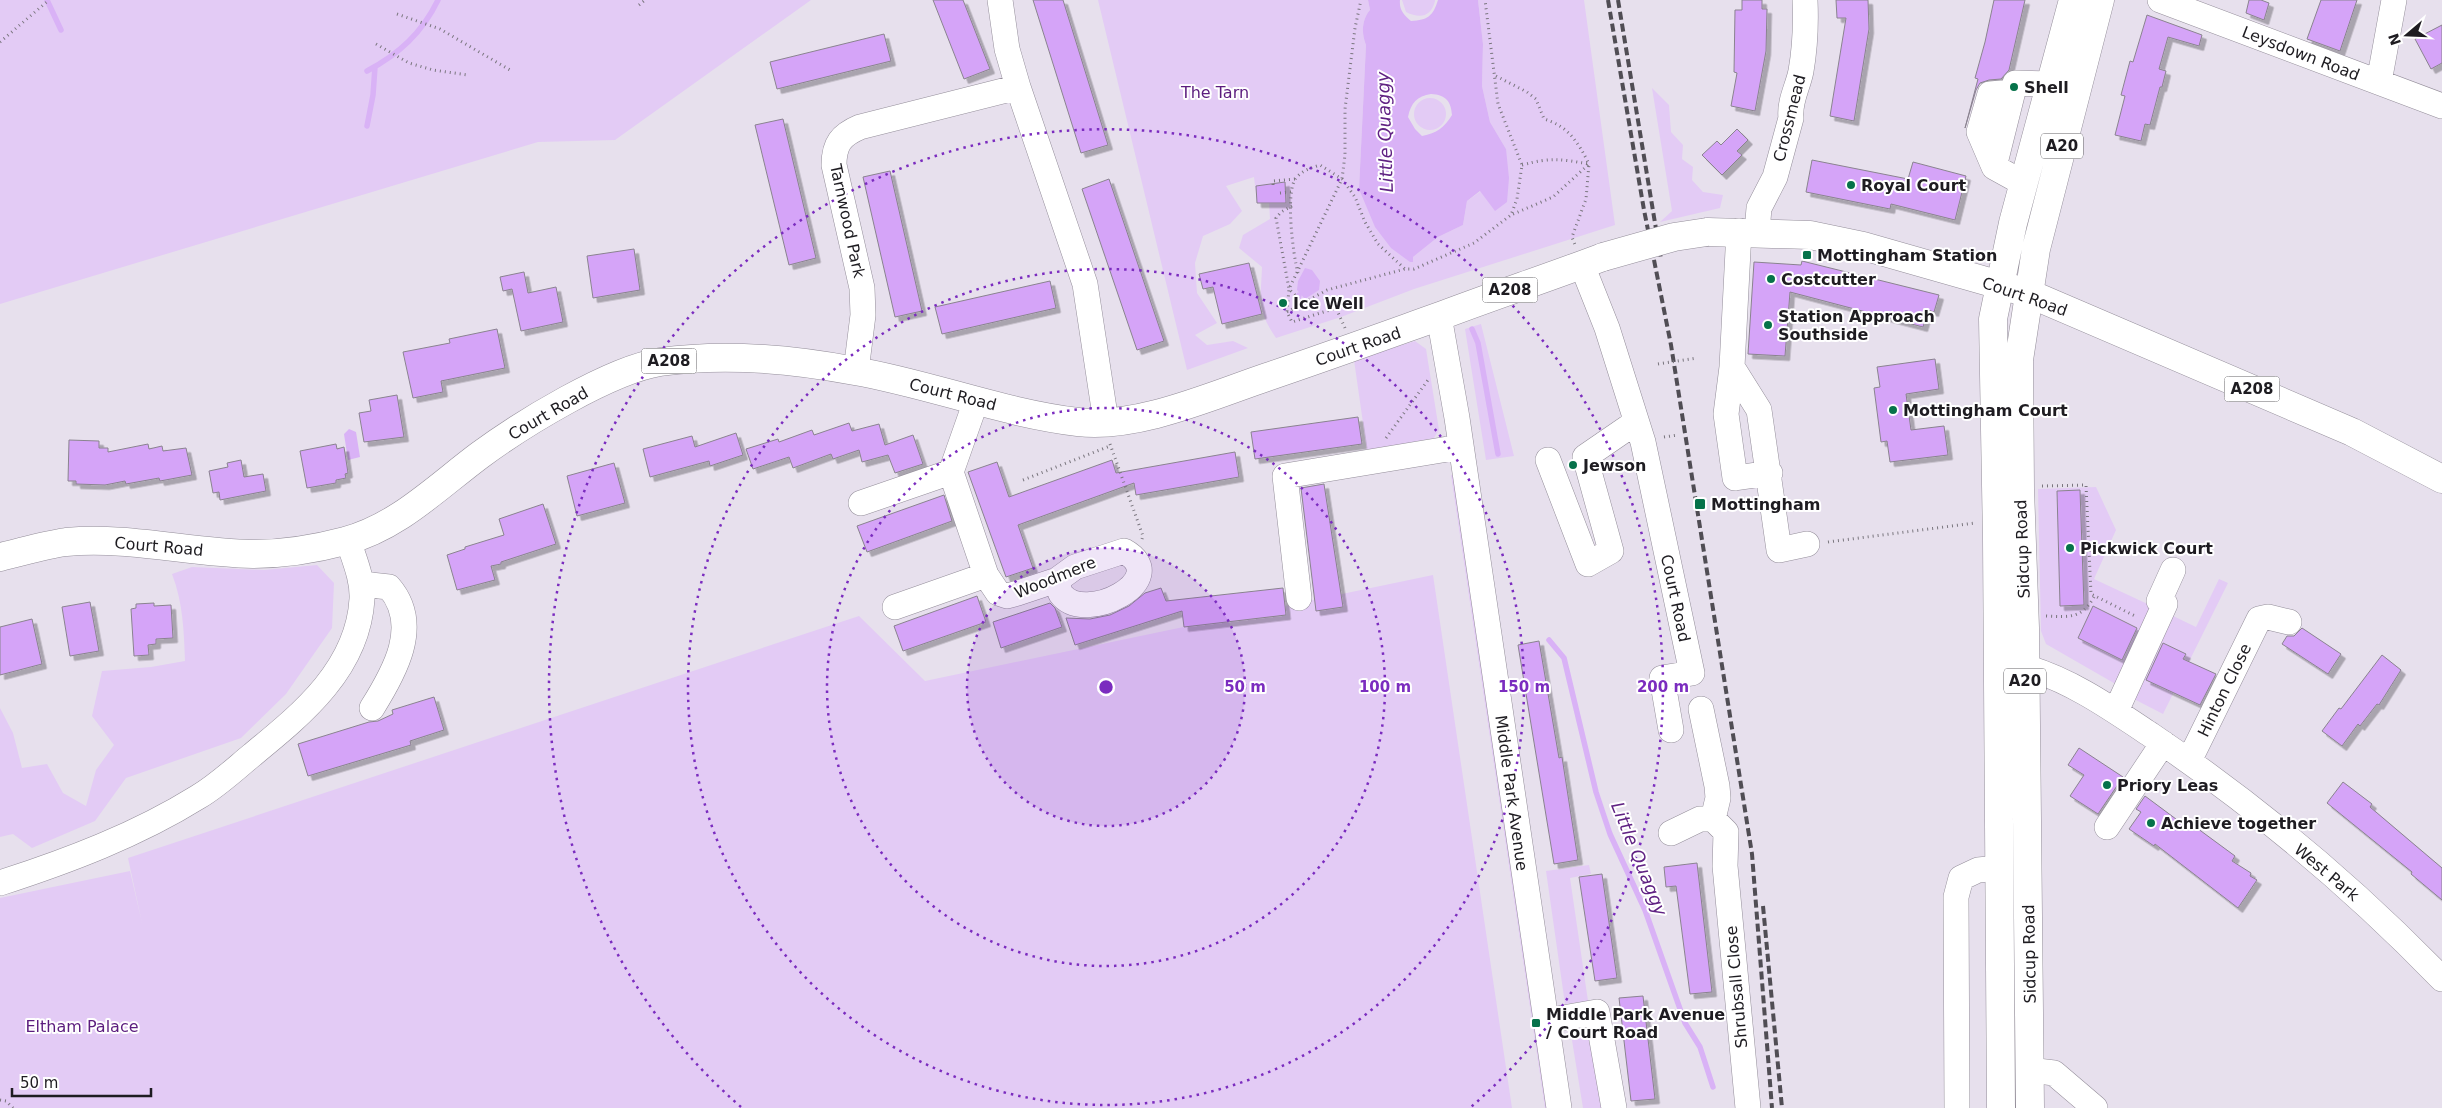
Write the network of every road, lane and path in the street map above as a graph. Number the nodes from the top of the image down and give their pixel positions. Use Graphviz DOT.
graph roads {
  1 [pos="49,0"];
  2 [pos="644,0"];
  3 [pos="1000,0"];
  4 [pos="1362,0"];
  5 [pos="1485,0"];
  6 [pos="1805,0"];
  7 [pos="2073,0"];
  8 [pos="2100,0"];
  9 [pos="2160,0"];
  10 [pos="2394,0"];
  11 [pos="639,5"];
  12 [pos="397,14"];
  13 [pos="0,42"];
  14 [pos="376,44"];
  15 [pos="510,70"];
  16 [pos="468,75"];
  17 [pos="1496,76"];
  18 [pos="2380,82"];
  19 [pos="2051,84"];
  20 [pos="1018,87"];
  21 [pos="2442,106"];
  22 [pos="1522,164"];
  23 [pos="1589,164"];
  24 [pos="1295,178"];
  25 [pos="1342,179"];
  26 [pos="2023,183"];
  27 [pos="1272,185"];
  28 [pos="1291,192"];
  29 [pos="1280,193"];
  30 [pos="1292,206"];
  31 [pos="1511,215"];
  32 [pos="1748,232"];
  33 [pos="1587,257"];
  34 [pos="1405,269"];
  35 [pos="1298,273"];
  36 [pos="2000,285"];
  37 [pos="1289,289"];
  38 [pos="2028,293"];
  39 [pos="1303,303"];
  40 [pos="1286,312"];
  41 [pos="1439,316"];
  42 [pos="1345,329"];
  43 [pos="1697,358"];
  44 [pos="1658,364"];
  45 [pos="1732,367"];
  46 [pos="856,371"];
  47 [pos="1432,373"];
  48 [pos="976,401"];
  49 [pos="1636,422"];
  50 [pos="1108,434"];
  51 [pos="1385,439"];
  52 [pos="1460,447"];
  53 [pos="1548,460"];
  54 [pos="951,472"];
  55 [pos="2440,472"];
  56 [pos="1770,473"];
  57 [pos="1023,480"];
  58 [pos="2039,486"];
  59 [pos="861,503"];
  60 [pos="1977,523"];
  61 [pos="348,540"];
  62 [pos="1807,544"];
  63 [pos="1138,546"];
  64 [pos="0,557"];
  65 [pos="2173,570"];
  66 [pos="986,575"];
  67 [pos="1057,580"];
  68 [pos="361,591"];
  69 [pos="2094,597"];
  70 [pos="1299,598"];
  71 [pos="895,607"];
  72 [pos="2043,616"];
  73 [pos="2289,622"];
  74 [pos="2155,626"];
  75 [pos="2025,667"];
  76 [pos="372,708"];
  77 [pos="1700,709"];
  78 [pos="2116,712"];
  79 [pos="1671,730"];
  80 [pos="2163,743"];
  81 [pos="2189,761"];
  82 [pos="1713,819"];
  83 [pos="2106,827"];
  84 [pos="1672,833"];
  85 [pos="2000,868"];
  86 [pos="0,883"];
  87 [pos="2442,978"];
  88 [pos="1546,1021"];
  89 [pos="2030,1070"];
  90 [pos="0,1100"];
  91 [pos="13,1108"];
  92 [pos="1559,1108"];
  93 [pos="1614,1108"];
  94 [pos="1748,1108"];
  95 [pos="1957,1108"];
  96 [pos="2001,1108"];
  97 [pos="2030,1108"];
  98 [pos="2095,1108"];
  1 -- 13 [label="path"];
  2 -- 11 [label="path"];
  3 -- 20 [label="street"];
  4 -- 25 [label="path"];
  5 -- 17 [label="path"];
  6 -- 32 [label="street, Crossmead"];
  7 -- 19 [label="main road, Sidcup Road / A20"];
  8 -- 38 [label="main road, Sidcup Road / A20"];
  9 -- 18 [label="street, Leysdown Road"];
  10 -- 18 [label="street"];
  12 -- 15 [label="path"];
  14 -- 16 [label="path"];
  17 -- 22 [label="path"];
  17 -- 23 [label="path"];
  18 -- 21 [label="street, Leysdown Road"];
  19 -- 26 [label="main road, Sidcup Road / A20"];
  19 -- 26 [label="street"];
  20 -- 46 [label="street, Tarnwood Park"];
  20 -- 50 [label="street"];
  22 -- 23 [label="path"];
  22 -- 31 [label="path"];
  23 -- 31 [label="path"];
  23 -- 33 [label="path"];
  24 -- 25 [label="path"];
  24 -- 27 [label="path"];
  24 -- 28 [label="path"];
  25 -- 34 [label="path"];
  25 -- 35 [label="path"];
  26 -- 36 [label="main road, Sidcup Road / A20"];
  28 -- 29 [label="path"];
  28 -- 30 [label="path"];
  30 -- 35 [label="path"];
  30 -- 37 [label="path"];
  31 -- 34 [label="path"];
  32 -- 33 [label="main road, Court Road / A208, bridge"];
  32 -- 36 [label="main road, Court Road / A208"];
  32 -- 45 [label="street, Crossmead"];
  33 -- 41 [label="main road, Court Road / A208"];
  33 -- 49 [label="street, Court Road"];
  34 -- 39 [label="path"];
  35 -- 37 [label="path"];
  36 -- 38 [label="main road, Court Road / A208"];
  36 -- 85 [label="main road, Sidcup Road / A20"];
  37 -- 39 [label="path"];
  37 -- 40 [label="path"];
  38 -- 55 [label="main road, Court Road / A208"];
  38 -- 75 [label="main road, Sidcup Road / A20"];
  39 -- 40 [label="path"];
  40 -- 42 [label="path"];
  41 -- 50 [label="main road, Court Road / A208"];
  41 -- 52 [label="street, Middle Park Avenue"];
  43 -- 44 [label="path, bridge"];
  45 -- 56 [label="street"];
  45 -- 56 [label="street, Crossmead"];
  46 -- 48 [label="main road, Court Road / A208"];
  46 -- 61 [label="main road, Court Road / A208"];
  47 -- 51 [label="path"];
  48 -- 50 [label="main road, Court Road / A208"];
  48 -- 54 [label="street"];
  49 -- 53 [label="street"];
  49 -- 79 [label="street, Court Road"];
  50 -- 57 [label="path"];
  50 -- 63 [label="path"];
  52 -- 70 [label="street"];
  52 -- 88 [label="street, Middle Park Avenue"];
  54 -- 59 [label="street"];
  54 -- 66 [label="street, Woodmere"];
  56 -- 62 [label="street"];
  58 -- 69 [label="path"];
  60 -- 62 [label="path"];
  61 -- 64 [label="main road, Court Road / A208"];
  61 -- 68 [label="street"];
  63 -- 67 [label="street, Woodmere"];
  63 -- 67 [label="street"];
  65 -- 74 [label="street"];
  66 -- 67 [label="street, Woodmere"];
  66 -- 71 [label="street"];
  68 -- 76 [label="street"];
  68 -- 86 [label="street"];
  69 -- 72 [label="path"];
  69 -- 74 [label="path"];
  73 -- 81 [label="street, Hinton Close"];
  74 -- 78 [label="street"];
  75 -- 78 [label="street, West Park"];
  75 -- 89 [label="main road, Sidcup Road / A20"];
  77 -- 82 [label="street"];
  78 -- 80 [label="street, West Park"];
  80 -- 81 [label="street, West Park"];
  80 -- 83 [label="street"];
  81 -- 87 [label="street, West Park"];
  82 -- 84 [label="street"];
  82 -- 94 [label="street, Shrubsall Close"];
  85 -- 95 [label="street"];
  85 -- 96 [label="main road, Sidcup Road / A20"];
  88 -- 92 [label="street, Middle Park Avenue"];
  88 -- 93 [label="street"];
  89 -- 97 [label="main road, Sidcup Road / A20"];
  89 -- 98 [label="street"];
  90 -- 91 [label="path"];
}
